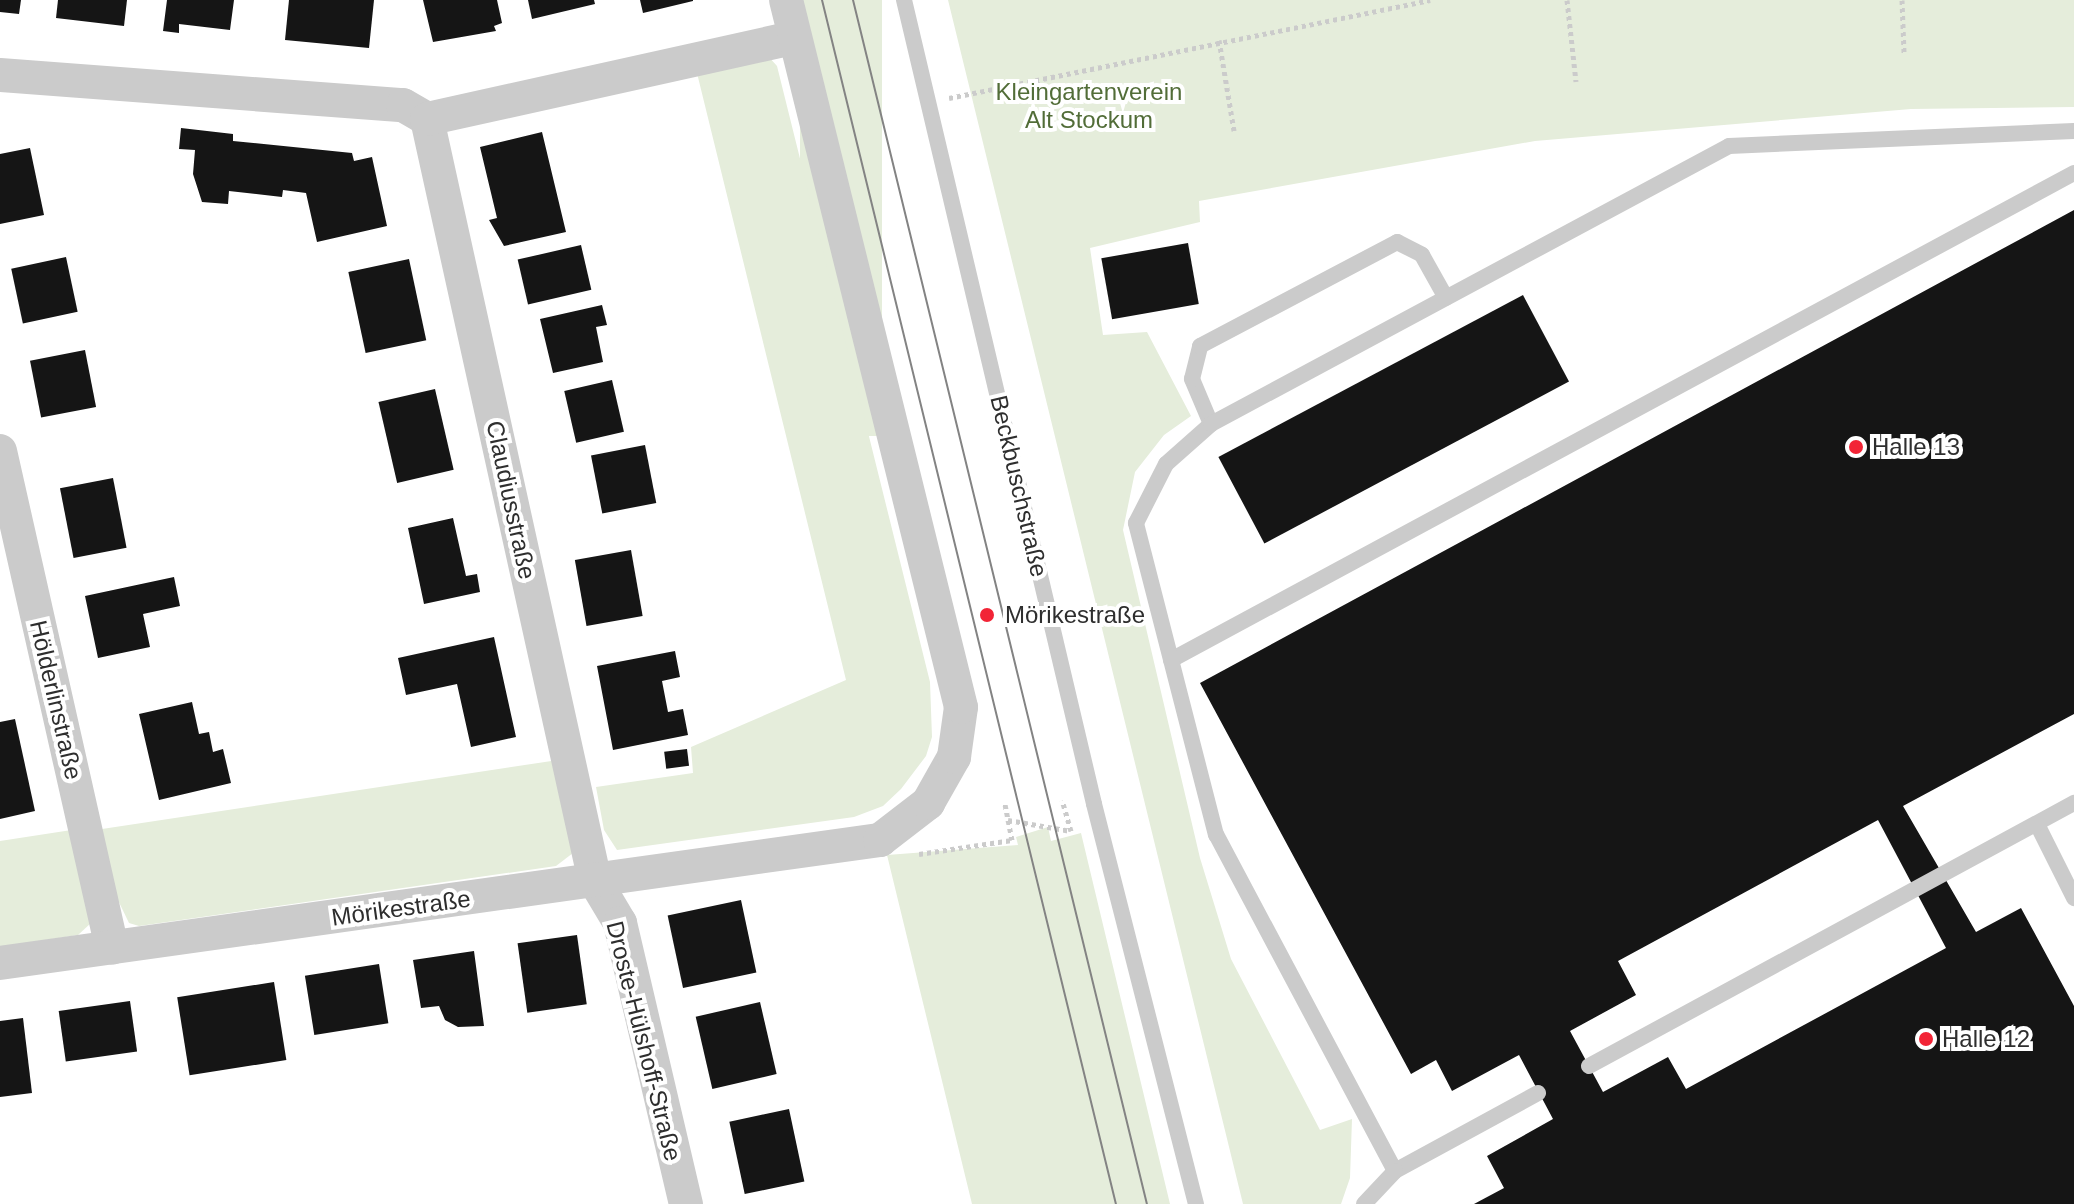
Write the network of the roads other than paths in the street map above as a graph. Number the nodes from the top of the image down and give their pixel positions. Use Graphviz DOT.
graph roads {
  1 [pos="786,0"];
  2 [pos="904,0"];
  3 [pos="793,38"];
  4 [pos="0,75"];
  5 [pos="427,119"];
  6 [pos="2074,131"];
  7 [pos="2074,173"];
  8 [pos="1446,298"];
  9 [pos="1211,424"];
  10 [pos="0,451"];
  11 [pos="1171,660"];
  12 [pos="2074,803"];
  13 [pos="2037,824"];
  14 [pos="595,881"];
  15 [pos="2074,898"];
  16 [pos="112,948"];
  17 [pos="0,963"];
  18 [pos="1589,1066"];
  19 [pos="1538,1093"];
  20 [pos="1395,1171"];
  21 [pos="686,1204"];
  22 [pos="1196,1204"];
  23 [pos="1364,1204"];
  1 -- 3 [label="street"];
  2 -- 22 [label="lane, Beckbuschstraße"];
  3 -- 5 [label="street"];
  3 -- 14 [label="street, Mörikestraße"];
  4 -- 5 [label="street"];
  5 -- 14 [label="street, Claudiusstraße"];
  6 -- 8 [label="lane"];
  7 -- 11 [label="lane"];
  8 -- 9 [label="lane"];
  8 -- 9 [label="lane"];
  9 -- 11 [label="lane"];
  10 -- 16 [label="street, Hölderlinstraße"];
  11 -- 20 [label="lane"];
  12 -- 13 [label="lane"];
  13 -- 15 [label="lane"];
  13 -- 18 [label="lane"];
  14 -- 16 [label="street, Mörikestraße"];
  14 -- 21 [label="street, Droste-Hülshoff-Straße"];
  16 -- 17 [label="street, Mörikestraße"];
  19 -- 20 [label="lane"];
  20 -- 23 [label="lane"];
}
